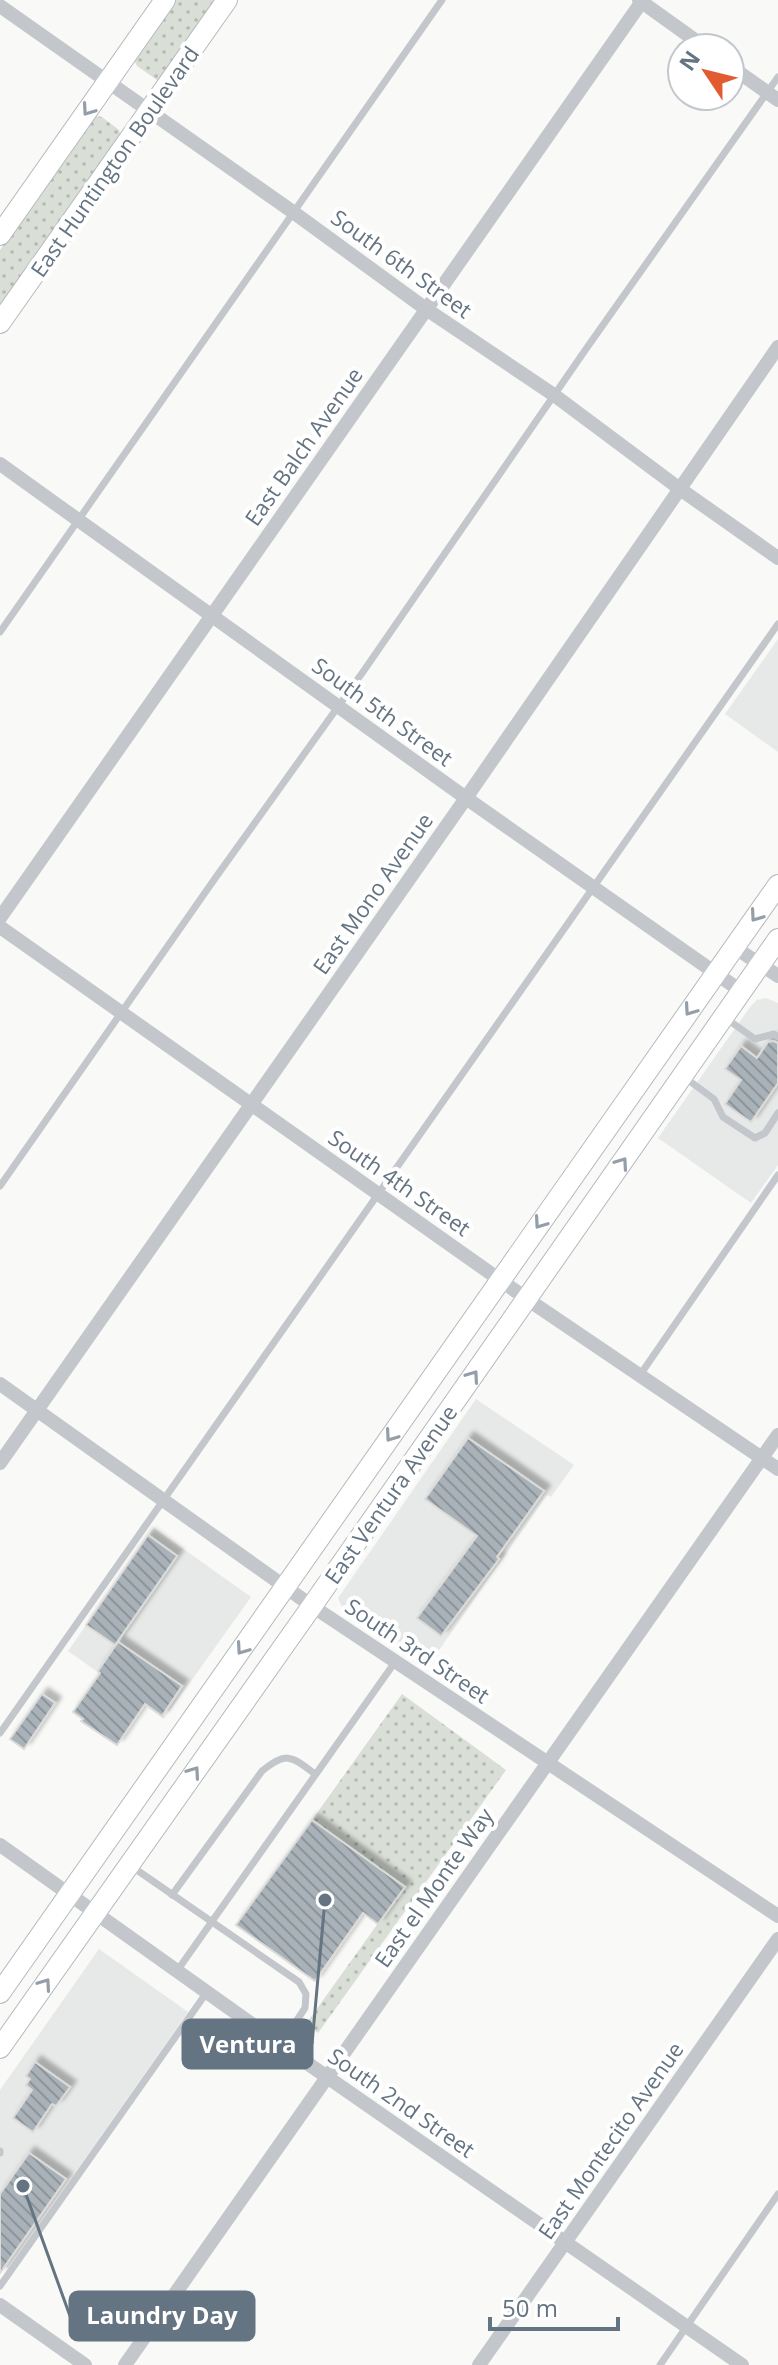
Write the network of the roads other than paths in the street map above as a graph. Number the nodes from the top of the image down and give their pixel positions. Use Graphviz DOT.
graph roads {
  1 [pos="165,0"];
  2 [pos="227,0"];
  3 [pos="442,0"];
  4 [pos="641,1"];
  5 [pos="0,6"];
  6 [pos="684,32"];
  7 [pos="746,77"];
  8 [pos="778,77"];
  9 [pos="108,81"];
  10 [pos="772,96"];
  11 [pos="149,111"];
  12 [pos="293,212"];
  13 [pos="0,235"];
  14 [pos="426,309"];
  15 [pos="0,323"];
  16 [pos="778,347"];
  17 [pos="554,395"];
  18 [pos="0,464"];
  19 [pos="680,489"];
  20 [pos="78,520"];
  21 [pos="778,558"];
  22 [pos="211,615"];
  23 [pos="778,624"];
  24 [pos="0,632"];
  25 [pos="338,706"];
  26 [pos="466,798"];
  27 [pos="778,885"];
  28 [pos="594,888"];
  29 [pos="0,918"];
  30 [pos="0,927"];
  31 [pos="778,939"];
  32 [pos="734,947"];
  33 [pos="760,964"];
  34 [pos="716,973"];
  35 [pos="778,976"];
  36 [pos="741,991"];
  37 [pos="122,1012"];
  38 [pos="723,1017"];
  39 [pos="778,1037"];
  40 [pos="682,1076"];
  41 [pos="252,1103"];
  42 [pos="778,1113"];
  43 [pos="778,1175"];
  44 [pos="0,1186"];
  45 [pos="379,1193"];
  46 [pos="501,1280"];
  47 [pos="527,1299"];
  48 [pos="640,1375"];
  49 [pos="0,1384"];
  50 [pos="37,1410"];
  51 [pos="778,1435"];
  52 [pos="762,1458"];
  53 [pos="0,1463"];
  54 [pos="778,1469"];
  55 [pos="164,1501"];
  56 [pos="285,1587"];
  57 [pos="312,1606"];
  58 [pos="395,1662"];
  59 [pos="0,1733"];
  60 [pos="547,1763"];
  61 [pos="315,1774"];
  62 [pos="0,1845"];
  63 [pos="129,1864"];
  64 [pos="68,1894"];
  65 [pos="172,1895"];
  66 [pos="95,1912"];
  67 [pos="778,1916"];
  68 [pos="210,1921"];
  69 [pos="778,1939"];
  70 [pos="177,1971"];
  71 [pos="207,1992"];
  72 [pos="0,1993"];
  73 [pos="281,2045"];
  74 [pos="0,2048"];
  75 [pos="327,2077"];
  76 [pos="778,2194"];
  77 [pos="564,2243"];
  78 [pos="0,2286"];
  79 [pos="0,2305"];
  80 [pos="687,2327"];
  81 [pos="85,2365"];
  82 [pos="125,2365"];
  83 [pos="479,2365"];
  84 [pos="660,2365"];
  85 [pos="742,2365"];
  1 -- 9 [label="main road"];
  2 -- 11 [label="main road, East Huntington Boulevard"];
  3 -- 12 [label="lane"];
  4 -- 6 [label="street"];
  4 -- 14 [label="street, East Balch Avenue"];
  5 -- 9 [label="street, South 6th Street"];
  7 -- 10 [label="street"];
  8 -- 10 [label="lane"];
  9 -- 11 [label="street, South 6th Street"];
  9 -- 13 [label="main road, one-way"];
  10 -- 17 [label="lane"];
  11 -- 12 [label="street, South 6th Street"];
  11 -- 15 [label="main road, East Huntington Boulevard"];
  12 -- 14 [label="street, South 6th Street"];
  12 -- 20 [label="lane"];
  14 -- 17 [label="street, South 6th Street"];
  14 -- 22 [label="street, East Balch Avenue"];
  16 -- 19 [label="street, East Mono Avenue"];
  17 -- 19 [label="street, South 6th Street"];
  17 -- 25 [label="lane"];
  18 -- 20 [label="street, South 5th Street"];
  19 -- 21 [label="street, South 6th Street"];
  19 -- 26 [label="street, East Mono Avenue"];
  20 -- 22 [label="street, South 5th Street"];
  20 -- 24 [label="lane"];
  22 -- 25 [label="street, South 5th Street"];
  22 -- 29 [label="street, East Balch Avenue"];
  23 -- 28 [label="lane"];
  25 -- 26 [label="street, South 5th Street"];
  25 -- 37 [label="lane"];
  26 -- 28 [label="street, South 5th Street"];
  26 -- 41 [label="street, East Mono Avenue"];
  27 -- 32 [label="main road, East Ventura Avenue, one-way"];
  28 -- 34 [label="street, South 5th Street"];
  28 -- 45 [label="lane"];
  30 -- 37 [label="street, South 4th Street"];
  31 -- 33 [label="main road, East Ventura Avenue"];
  32 -- 33 [label="street"];
  32 -- 34 [label="main road, East Ventura Avenue"];
  33 -- 35 [label="street"];
  33 -- 36 [label="main road, East Ventura Avenue"];
  34 -- 36 [label="street, South 5th Street"];
  34 -- 46 [label="main road, East Ventura Avenue, one-way"];
  36 -- 38 [label="main road, East Ventura Avenue"];
  37 -- 41 [label="street, South 4th Street"];
  37 -- 44 [label="lane"];
  38 -- 39 [label="lane"];
  38 -- 40 [label="main road, East Ventura Avenue"];
  40 -- 42 [label="lane"];
  47 -- 40 [label="main road, East Ventura Avenue, one-way"];
  41 -- 45 [label="street, South 4th Street"];
  41 -- 50 [label="street, East Mono Avenue"];
  43 -- 48 [label="lane"];
  45 -- 46 [label="street, South 4th Street"];
  45 -- 55 [label="lane"];
  46 -- 47 [label="street, South 4th Street"];
  46 -- 56 [label="main road, East Ventura Avenue, one-way"];
  47 -- 48 [label="street, South 4th Street"];
  57 -- 47 [label="main road, East Ventura Avenue, one-way"];
  48 -- 52 [label="street, South 4th Street"];
  49 -- 50 [label="street, South 3rd Street"];
  50 -- 53 [label="street, East Mono Avenue"];
  50 -- 55 [label="street, South 3rd Street"];
  51 -- 52 [label="street, East el Monte Way"];
  52 -- 54 [label="street, South 4th Street"];
  52 -- 60 [label="street, East el Monte Way"];
  55 -- 56 [label="street, South 3rd Street"];
  55 -- 59 [label="lane"];
  56 -- 57 [label="street, South 3rd Street"];
  56 -- 64 [label="main road, East Ventura Avenue, one-way"];
  57 -- 58 [label="street, South 3rd Street"];
  63 -- 57 [label="main road, East Ventura Avenue, one-way"];
  58 -- 60 [label="street, South 3rd Street"];
  58 -- 61 [label="lane"];
  60 -- 67 [label="street, South 3rd Street"];
  60 -- 75 [label="street, East el Monte Way"];
  61 -- 65 [label="lane"];
  61 -- 68 [label="lane"];
  62 -- 64 [label="street, South 2nd Street"];
  63 -- 65 [label="lane"];
  63 -- 66 [label="main road, East Ventura Avenue"];
  64 -- 66 [label="street, South 2nd Street"];
  64 -- 72 [label="main road, East Ventura Avenue"];
  65 -- 68 [label="lane"];
  66 -- 70 [label="street, South 2nd Street"];
  74 -- 66 [label="main road, East Ventura Avenue, one-way"];
  68 -- 70 [label="lane"];
  68 -- 73 [label="lane"];
  69 -- 77 [label="street, East Montecito Avenue"];
  70 -- 71 [label="street, South 2nd Street"];
  71 -- 73 [label="street, South 2nd Street"];
  71 -- 78 [label="lane"];
  73 -- 75 [label="street, South 2nd Street"];
  75 -- 77 [label="street, South 2nd Street"];
  75 -- 82 [label="street, East el Monte Way"];
  76 -- 80 [label="lane"];
  77 -- 80 [label="street, South 2nd Street"];
  77 -- 83 [label="street, East Montecito Avenue"];
  79 -- 81 [label="street"];
  80 -- 84 [label="lane"];
  80 -- 85 [label="street, South 2nd Street"];
}
